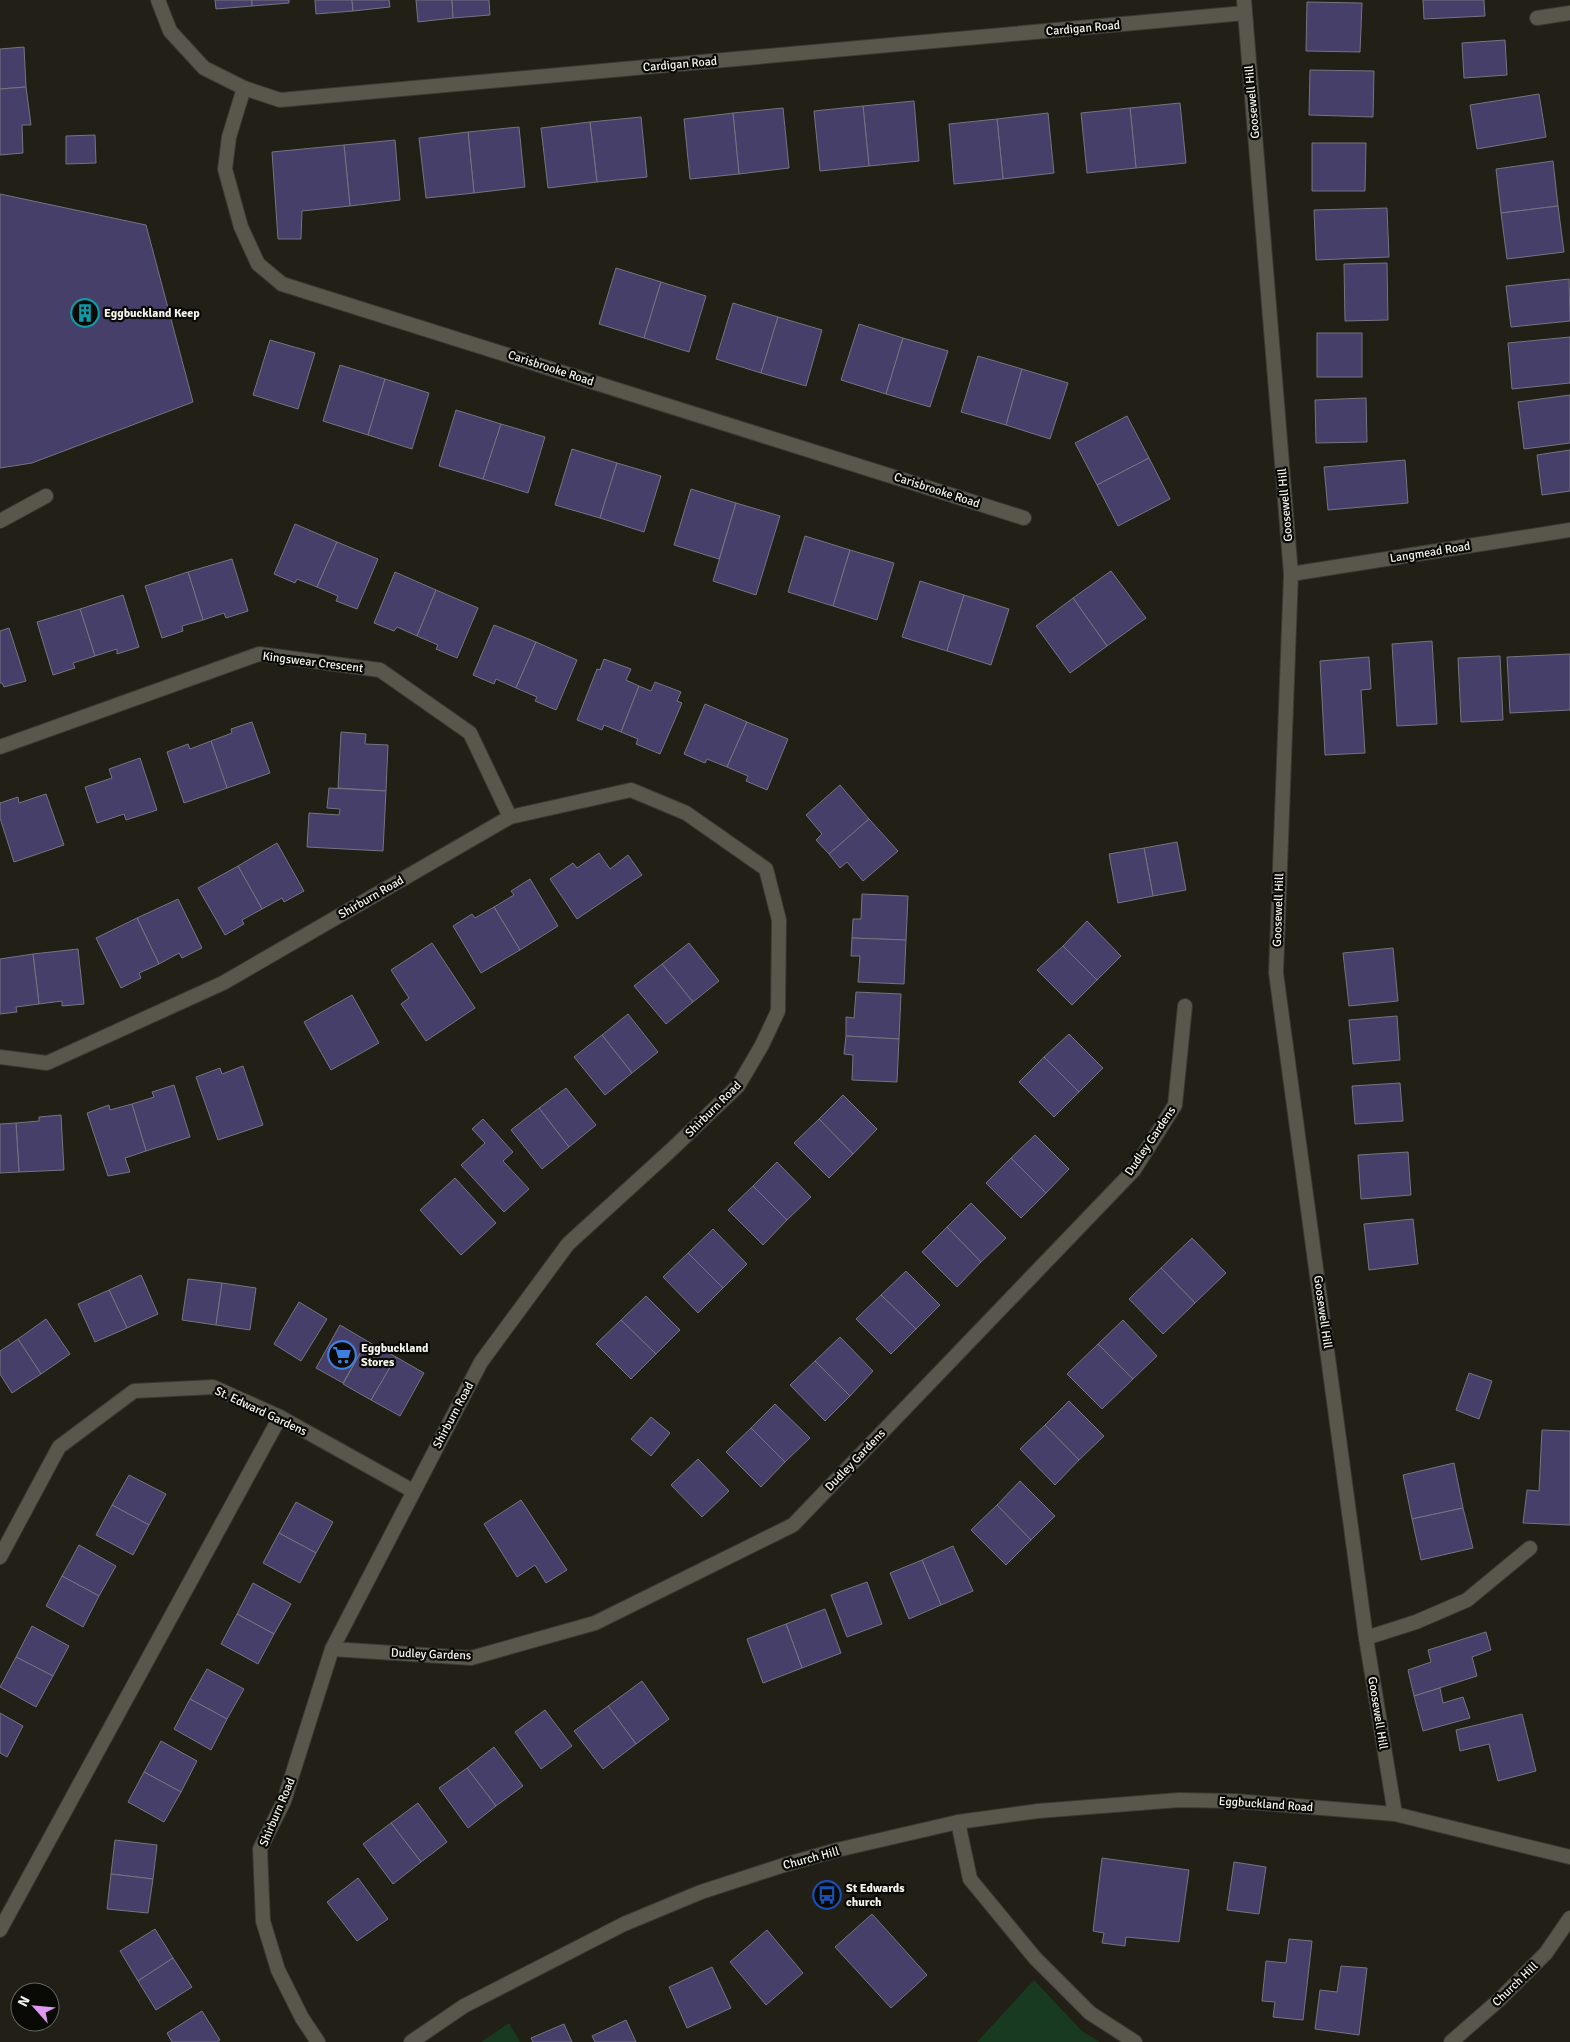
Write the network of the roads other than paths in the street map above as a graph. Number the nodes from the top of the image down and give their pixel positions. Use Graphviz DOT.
graph roads {
  1 [pos="158,0"];
  2 [pos="1245,6"];
  3 [pos="1570,13"];
  4 [pos="1537,18"];
  5 [pos="244,88"];
  6 [pos="46,496"];
  7 [pos="1024,518"];
  8 [pos="0,521"];
  9 [pos="1570,530"];
  10 [pos="1290,574"];
  11 [pos="0,747"];
  12 [pos="510,817"];
  13 [pos="1185,1006"];
  14 [pos="0,1057"];
  15 [pos="280,1418"];
  16 [pos="413,1491"];
  17 [pos="1530,1548"];
  18 [pos="0,1557"];
  19 [pos="1366,1638"];
  20 [pos="332,1649"];
  21 [pos="1395,1814"];
  22 [pos="958,1822"];
  23 [pos="1570,1857"];
  24 [pos="1570,1918"];
  25 [pos="0,1930"];
  26 [pos="318,2042"];
  27 [pos="411,2042"];
  28 [pos="1135,2042"];
  29 [pos="1451,2042"];
  1 -- 5 [label="street, Cardigan Road"];
  2 -- 5 [label="street, Cardigan Road"];
  2 -- 10 [label="street, Goosewell Hill"];
  3 -- 4 [label="street"];
  5 -- 7 [label="street, Carisbrooke Road"];
  6 -- 8 [label="street"];
  9 -- 10 [label="street, Langmead Road"];
  10 -- 19 [label="street, Goosewell Hill"];
  11 -- 12 [label="street, Kingswear Crescent"];
  12 -- 14 [label="street, Shirburn Road"];
  12 -- 16 [label="street, Shirburn Road"];
  13 -- 20 [label="street, Dudley Gardens"];
  15 -- 16 [label="street, St. Edward Gardens"];
  15 -- 18 [label="street, St. Edward Gardens"];
  15 -- 25 [label="street"];
  16 -- 20 [label="street, Shirburn Road"];
  17 -- 19 [label="street"];
  19 -- 21 [label="street, Goosewell Hill"];
  20 -- 26 [label="street, Shirburn Road"];
  21 -- 22 [label="street, Eggbuckland Road"];
  21 -- 23 [label="street, Eggbuckland Road"];
  22 -- 27 [label="street, Church Hill"];
  22 -- 28 [label="street"];
  24 -- 29 [label="street, Church Hill"];
}
